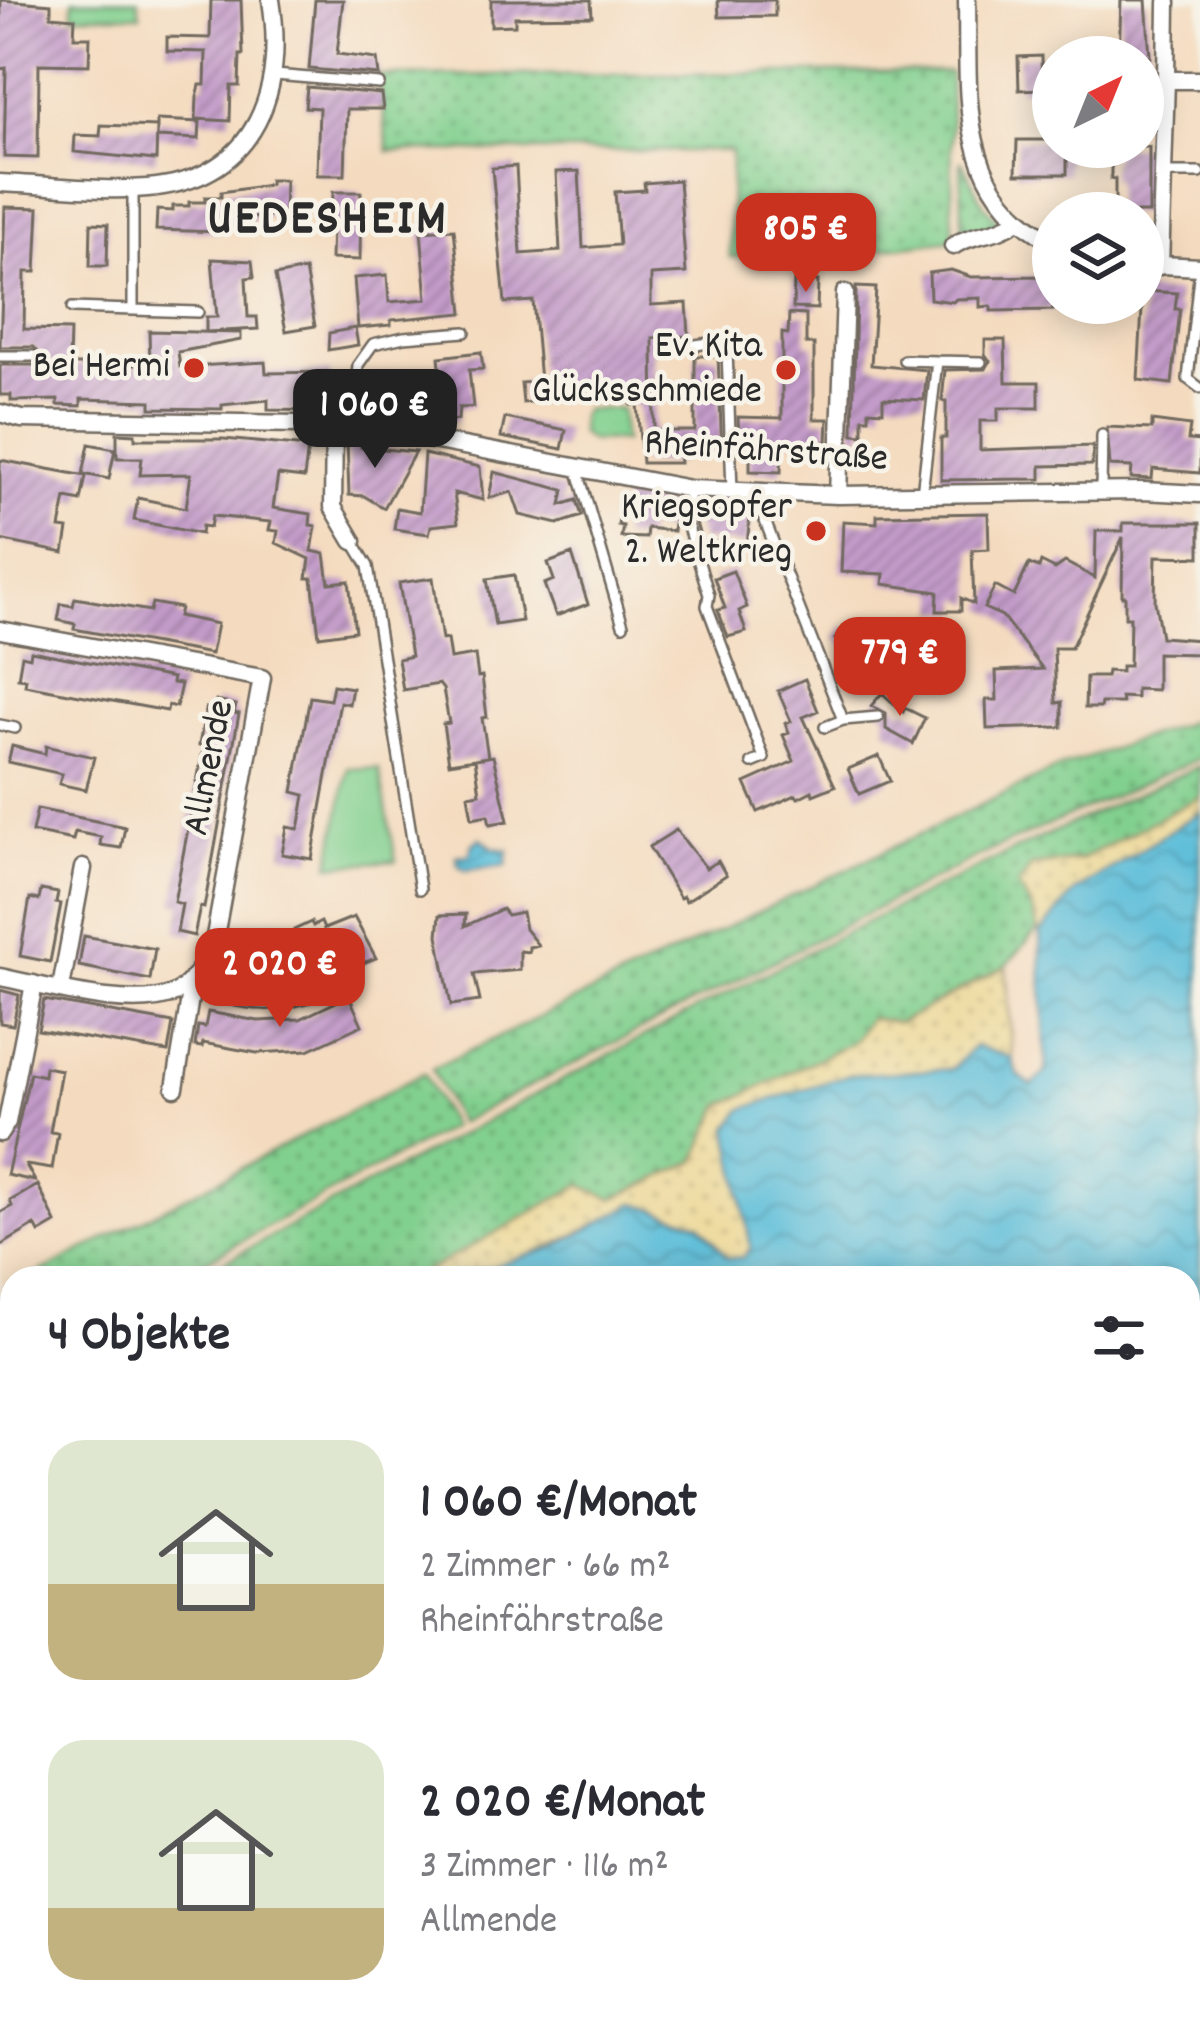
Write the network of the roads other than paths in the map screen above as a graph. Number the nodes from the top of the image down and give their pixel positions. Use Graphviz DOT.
graph roads {
  1 [pos="272,0"];
  2 [pos="967,0"];
  3 [pos="1167,2"];
  4 [pos="275,75"];
  5 [pos="1166,80"];
  6 [pos="1200,80"];
  7 [pos="380,84"];
  8 [pos="1165,173"];
  9 [pos="1200,173"];
  10 [pos="0,183"];
  11 [pos="133,188"];
  12 [pos="1162,192"];
  13 [pos="1018,220"];
  14 [pos="1032,229"];
  15 [pos="959,241"];
  16 [pos="1164,266"];
  17 [pos="1200,267"];
  18 [pos="844,293"];
  19 [pos="72,308"];
  20 [pos="133,310"];
  21 [pos="198,312"];
  22 [pos="465,332"];
  23 [pos="688,346"];
  24 [pos="0,356"];
  25 [pos="33,356"];
  26 [pos="904,360"];
  27 [pos="937,361"];
  28 [pos="981,362"];
  29 [pos="1200,388"];
  30 [pos="0,413"];
  31 [pos="343,424"];
  32 [pos="1102,435"];
  33 [pos="577,468"];
  34 [pos="690,489"];
  35 [pos="732,491"];
  36 [pos="1101,491"];
  37 [pos="768,494"];
  38 [pos="922,494"];
  39 [pos="1200,494"];
  40 [pos="838,495"];
  41 [pos="353,541"];
  42 [pos="623,625"];
  43 [pos="0,630"];
  44 [pos="878,717"];
  45 [pos="843,720"];
  46 [pos="0,725"];
  47 [pos="825,727"];
  48 [pos="15,728"];
  49 [pos="752,764"];
  50 [pos="82,868"];
  51 [pos="420,889"];
  52 [pos="0,977"];
  53 [pos="337,983"];
  54 [pos="34,984"];
  55 [pos="188,984"];
  56 [pos="61,988"];
  57 [pos="175,1088"];
  58 [pos="0,1133"];
  1 -- 4 [label="street"];
  2 -- 13 [label="street"];
  3 -- 5 [label="street"];
  4 -- 7 [label="lane"];
  4 -- 11 [label="street"];
  5 -- 6 [label="street"];
  5 -- 8 [label="street"];
  8 -- 9 [label="lane"];
  8 -- 12 [label="street"];
  10 -- 11 [label="street"];
  11 -- 20 [label="lane"];
  13 -- 14 [label="street"];
  13 -- 15 [label="street"];
  16 -- 17 [label="street"];
  17 -- 29 [label="lane"];
  18 -- 40 [label="street"];
  19 -- 20 [label="lane"];
  20 -- 21 [label="lane"];
  22 -- 31 [label="lane"];
  23 -- 35 [label="lane"];
  24 -- 25 [label="lane"];
  26 -- 27 [label="lane"];
  27 -- 28 [label="lane"];
  27 -- 38 [label="lane"];
  30 -- 31 [label="street, Rheinfährstraße"];
  31 -- 33 [label="street, Rheinfährstraße"];
  31 -- 41 [label="street"];
  32 -- 36 [label="lane"];
  33 -- 34 [label="street, Rheinfährstraße"];
  33 -- 42 [label="lane"];
  34 -- 35 [label="street, Rheinfährstraße"];
  34 -- 49 [label="lane"];
  35 -- 37 [label="street, Rheinfährstraße"];
  36 -- 38 [label="street, Rheinfährstraße"];
  36 -- 39 [label="street, Rheinfährstraße"];
  37 -- 40 [label="street, Rheinfährstraße"];
  37 -- 45 [label="lane"];
  38 -- 40 [label="street, Rheinfährstraße"];
  41 -- 51 [label="lane"];
  43 -- 55 [label="street, Allmende"];
  44 -- 45 [label="lane"];
  45 -- 47 [label="lane"];
  46 -- 48 [label="lane"];
  50 -- 56 [label="street"];
  52 -- 54 [label="street"];
  53 -- 55 [label="street"];
  54 -- 56 [label="street"];
  54 -- 58 [label="street"];
  55 -- 56 [label="street"];
  55 -- 57 [label="street, Allmende"];
}
